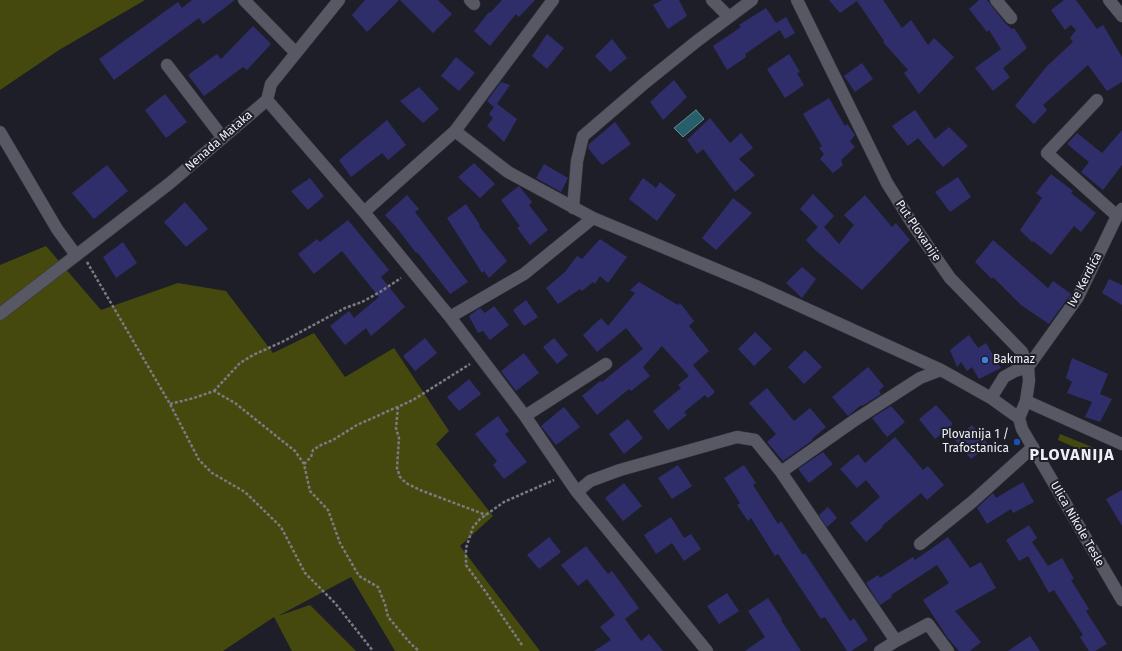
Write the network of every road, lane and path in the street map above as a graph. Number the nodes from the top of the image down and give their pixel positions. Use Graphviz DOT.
graph roads {
  1 [pos="244,0"];
  2 [pos="338,0"];
  3 [pos="553,0"];
  4 [pos="712,0"];
  5 [pos="752,0"];
  6 [pos="797,0"];
  7 [pos="996,0"];
  8 [pos="1109,0"];
  9 [pos="1122,16"];
  10 [pos="729,17"];
  11 [pos="1011,18"];
  12 [pos="296,53"];
  13 [pos="167,65"];
  14 [pos="267,100"];
  15 [pos="1097,100"];
  16 [pos="455,131"];
  17 [pos="0,132"];
  18 [pos="223,138"];
  19 [pos="5,150"];
  20 [pos="573,208"];
  21 [pos="364,212"];
  22 [pos="1119,213"];
  23 [pos="593,218"];
  24 [pos="76,255"];
  25 [pos="412,270"];
  26 [pos="0,314"];
  27 [pos="450,317"];
  28 [pos="480,357"];
  29 [pos="606,364"];
  30 [pos="1028,368"];
  31 [pos="941,370"];
  32 [pos="214,391"];
  33 [pos="991,398"];
  34 [pos="1026,401"];
  35 [pos="170,404"];
  36 [pos="398,407"];
  37 [pos="525,416"];
  38 [pos="1019,418"];
  39 [pos="1122,444"];
  40 [pos="1033,447"];
  41 [pos="304,464"];
  42 [pos="781,472"];
  43 [pos="565,475"];
  44 [pos="577,492"];
  45 [pos="486,515"];
  46 [pos="920,544"];
  47 [pos="1122,600"];
  48 [pos="896,641"];
  49 [pos="522,645"];
  50 [pos="373,651"];
  51 [pos="419,651"];
  52 [pos="707,651"];
  53 [pos="880,651"];
  54 [pos="948,651"];
  1 -- 12 [label="street"];
  2 -- 12 [label="street"];
  3 -- 16 [label="street"];
  4 -- 10 [label="street"];
  5 -- 10 [label="street"];
  6 -- 30 [label="street, Put Plovanije"];
  7 -- 11 [label="street"];
  8 -- 9 [label="street"];
  10 -- 20 [label="street"];
  12 -- 14 [label="street"];
  13 -- 18 [label="street"];
  14 -- 18 [label="street, Nenada Mataka"];
  14 -- 21 [label="street"];
  15 -- 22 [label="street"];
  16 -- 20 [label="street"];
  16 -- 21 [label="street"];
  17 -- 19 [label="street"];
  18 -- 24 [label="street, Nenada Mataka"];
  19 -- 24 [label="street"];
  20 -- 23 [label="street"];
  21 -- 25 [label="street"];
  22 -- 30 [label="street, Ive Kerdića"];
  23 -- 27 [label="street"];
  23 -- 31 [label="street"];
  24 -- 26 [label="street, Nenada Mataka"];
  24 -- 35 [label="path"];
  25 -- 27 [label="street"];
  25 -- 32 [label="path"];
  27 -- 28 [label="street"];
  28 -- 36 [label="path"];
  28 -- 37 [label="street"];
  29 -- 37 [label="street"];
  30 -- 33 [label="street"];
  30 -- 34 [label="street, Put Plovanije"];
  31 -- 33 [label="street"];
  31 -- 42 [label="street"];
  32 -- 35 [label="path"];
  32 -- 41 [label="path"];
  33 -- 38 [label="street"];
  34 -- 38 [label="street, Put Plovanije"];
  34 -- 39 [label="street"];
  35 -- 50 [label="path"];
  36 -- 41 [label="path"];
  36 -- 45 [label="path"];
  37 -- 43 [label="street"];
  38 -- 40 [label="street"];
  40 -- 46 [label="street"];
  40 -- 47 [label="street, Ulica Nikole Tesle"];
  41 -- 51 [label="path"];
  42 -- 44 [label="street"];
  42 -- 48 [label="street"];
  43 -- 44 [label="street"];
  43 -- 45 [label="path"];
  44 -- 52 [label="street"];
  45 -- 49 [label="path"];
  48 -- 53 [label="street"];
  48 -- 54 [label="street"];
}
